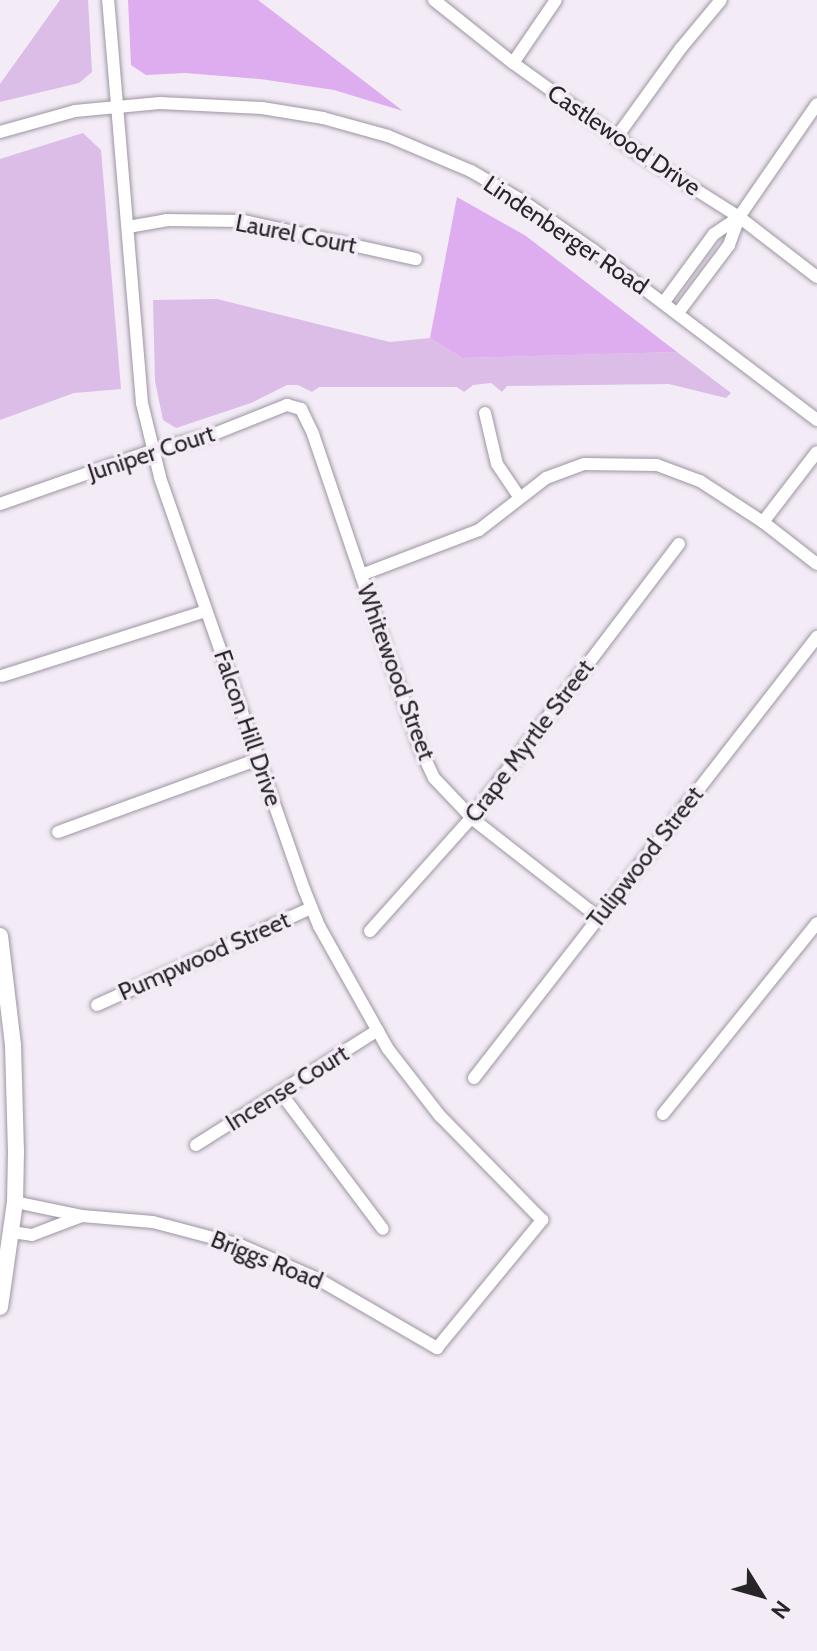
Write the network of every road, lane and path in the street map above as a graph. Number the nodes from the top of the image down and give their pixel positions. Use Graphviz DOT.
graph roads {
  1 [pos="108,0"];
  2 [pos="434,0"];
  3 [pos="556,0"];
  4 [pos="721,0"];
  5 [pos="513,63"];
  6 [pos="817,104"];
  7 [pos="116,105"];
  8 [pos="0,132"];
  9 [pos="616,138"];
  10 [pos="739,217"];
  11 [pos="128,227"];
  12 [pos="416,259"];
  13 [pos="817,277"];
  14 [pos="664,302"];
  15 [pos="678,313"];
  16 [pos="301,409"];
  17 [pos="485,413"];
  18 [pos="817,420"];
  19 [pos="154,450"];
  20 [pos="817,452"];
  21 [pos="519,497"];
  22 [pos="0,504"];
  23 [pos="763,522"];
  24 [pos="679,544"];
  25 [pos="817,564"];
  26 [pos="361,575"];
  27 [pos="206,611"];
  28 [pos="817,637"];
  29 [pos="2,676"];
  30 [pos="259,759"];
  31 [pos="471,818"];
  32 [pos="58,832"];
  33 [pos="311,908"];
  34 [pos="598,917"];
  35 [pos="817,923"];
  36 [pos="370,931"];
  37 [pos="0,936"];
  38 [pos="97,1005"];
  39 [pos="378,1030"];
  40 [pos="474,1078"];
  41 [pos="280,1092"];
  42 [pos="663,1114"];
  43 [pos="196,1145"];
  44 [pos="8,1201"];
  45 [pos="82,1216"];
  46 [pos="383,1229"];
  47 [pos="6,1231"];
  48 [pos="0,1307"];
  49 [pos="437,1348"];
  1 -- 7 [label="street, Falcon Hill Drive"];
  2 -- 5 [label="street, Castlewood Drive"];
  3 -- 5 [label="street"];
  4 -- 9 [label="street"];
  5 -- 9 [label="street, Castlewood Drive"];
  6 -- 10 [label="street"];
  7 -- 8 [label="street, Lindenberger Road"];
  7 -- 11 [label="street, Falcon Hill Drive"];
  7 -- 14 [label="street, Lindenberger Road"];
  9 -- 10 [label="street, Castlewood Drive"];
  10 -- 13 [label="street, Castlewood Drive"];
  10 -- 14 [label="street"];
  10 -- 15 [label="street"];
  11 -- 12 [label="street, Laurel Court"];
  11 -- 19 [label="street, Falcon Hill Drive"];
  14 -- 15 [label="street, Lindenberger Road"];
  15 -- 18 [label="street, Lindenberger Road"];
  16 -- 19 [label="street, Juniper Court"];
  16 -- 26 [label="street, Whitewood Street"];
  17 -- 21 [label="street"];
  19 -- 22 [label="street, Juniper Court"];
  19 -- 27 [label="street, Falcon Hill Drive"];
  20 -- 23 [label="street"];
  21 -- 23 [label="street"];
  21 -- 26 [label="street"];
  23 -- 25 [label="street"];
  24 -- 31 [label="street, Crape Myrtle Street"];
  26 -- 31 [label="street, Whitewood Street"];
  27 -- 29 [label="street"];
  27 -- 30 [label="street, Falcon Hill Drive"];
  28 -- 34 [label="street, Tulipwood Street"];
  30 -- 32 [label="street"];
  30 -- 33 [label="street, Falcon Hill Drive"];
  31 -- 34 [label="street, Whitewood Street"];
  31 -- 36 [label="street, Crape Myrtle Street"];
  33 -- 38 [label="street, Pumpwood Street"];
  33 -- 39 [label="street, Falcon Hill Drive"];
  34 -- 40 [label="street, Tulipwood Street"];
  35 -- 42 [label="street"];
  37 -- 44 [label="main road"];
  39 -- 41 [label="street, Incense Court"];
  39 -- 49 [label="street, Falcon Hill Drive"];
  41 -- 43 [label="street, Incense Court"];
  41 -- 46 [label="street"];
  44 -- 45 [label="street, Briggs Road"];
  44 -- 47 [label="main road"];
  45 -- 47 [label="street, Briggs Road"];
  45 -- 49 [label="street, Briggs Road"];
  47 -- 48 [label="main road"];
}
